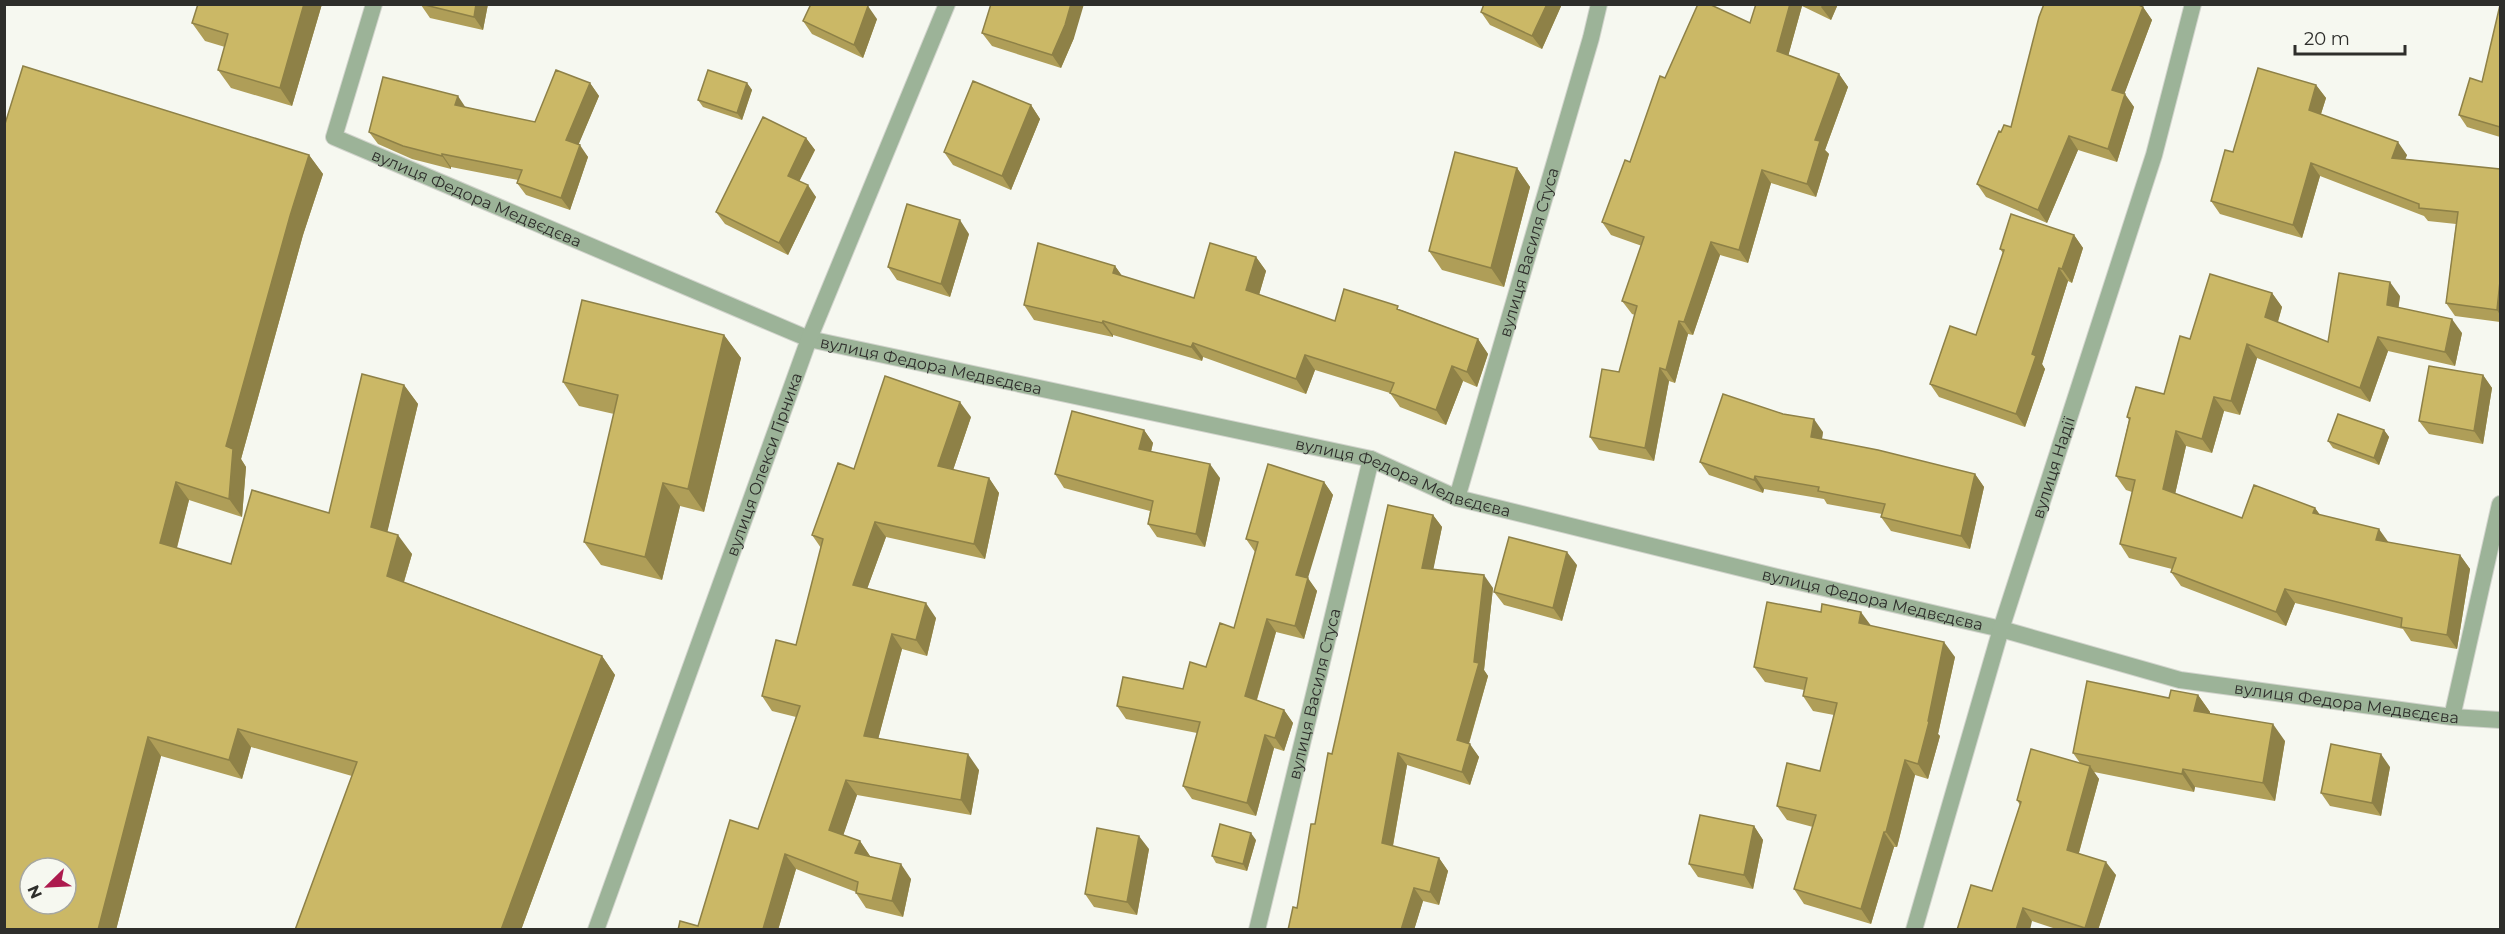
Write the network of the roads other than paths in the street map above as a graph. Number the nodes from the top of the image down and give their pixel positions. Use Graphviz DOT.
graph roads {
  1 [pos="374,4"];
  2 [pos="947,4"];
  3 [pos="1599,4"];
  4 [pos="2193,4"];
  5 [pos="808,339"];
  6 [pos="1371,459"];
  7 [pos="1457,498"];
  8 [pos="2500,504"];
  9 [pos="2001,629"];
  10 [pos="2452,717"];
  11 [pos="2500,720"];
  12 [pos="596,930"];
  13 [pos="1257,930"];
  14 [pos="1914,930"];
  1 -- 5 [label="street, вулиця Федора Медвєдєва"];
  2 -- 5 [label="street, вулиця Олекси Гірника"];
  3 -- 7 [label="street, вулиця Василя Стуса"];
  4 -- 9 [label="street, вулиця Надії"];
  5 -- 6 [label="street, вулиця Федора Медвєдєва"];
  5 -- 12 [label="street, вулиця Олекси Гірника"];
  6 -- 7 [label="street, вулиця Федора Медвєдєва"];
  6 -- 13 [label="street, вулиця Василя Стуса"];
  7 -- 9 [label="street, вулиця Федора Медвєдєва"];
  8 -- 10 [label="street"];
  9 -- 10 [label="street, вулиця Федора Медвєдєва"];
  9 -- 14 [label="street, вулиця Надії"];
  10 -- 11 [label="street, вулиця Федора Медвєдєва"];
}
